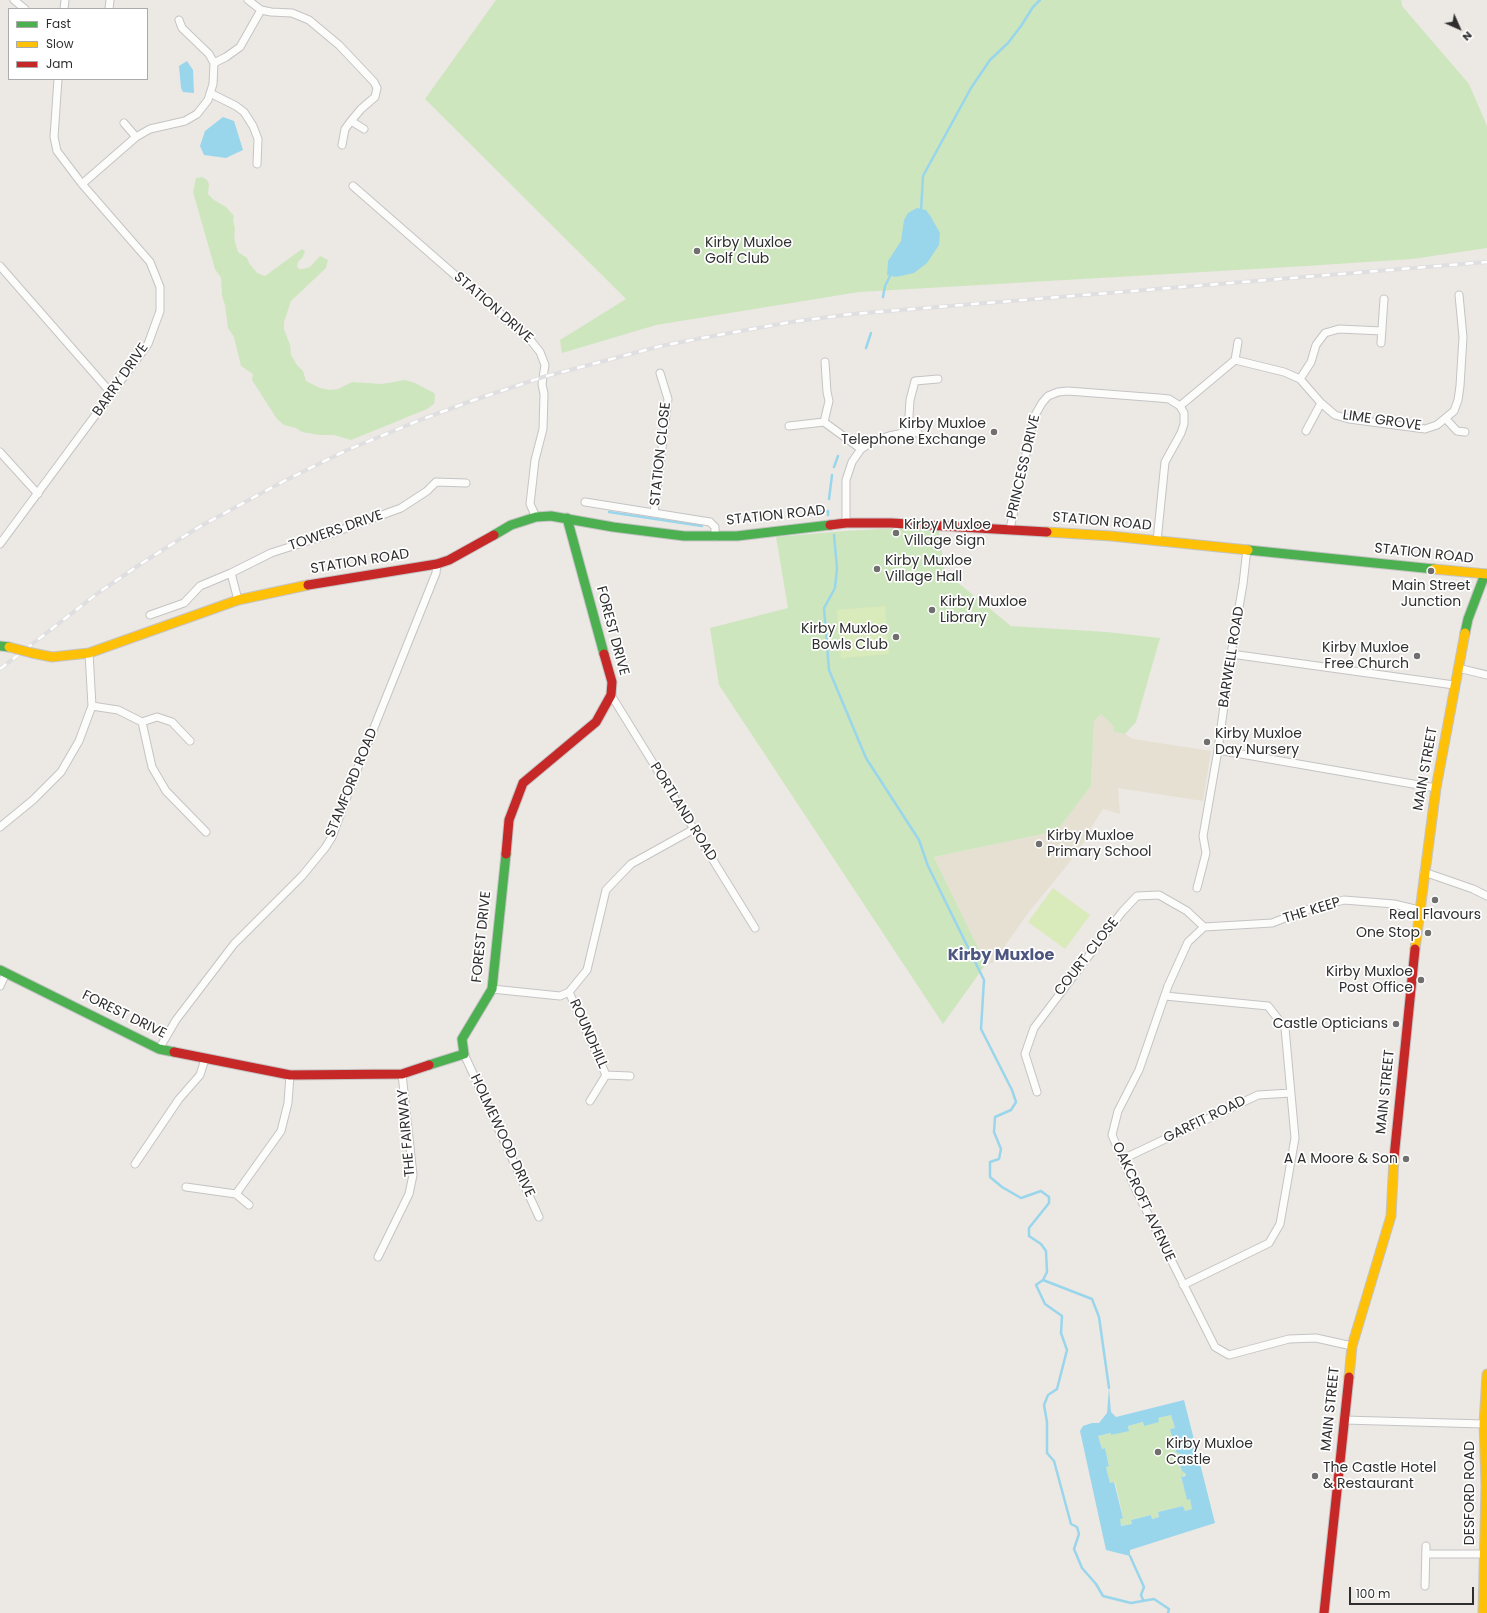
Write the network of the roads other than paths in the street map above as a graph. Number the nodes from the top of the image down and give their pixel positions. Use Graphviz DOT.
graph roads {
  1 [pos="14,0"];
  2 [pos="248,0"];
  3 [pos="24,8"];
  4 [pos="261,10"];
  5 [pos="179,20"];
  6 [pos="214,63"];
  7 [pos="58,80"];
  8 [pos="210,93"];
  9 [pos="351,121"];
  10 [pos="124,123"];
  11 [pos="364,129"];
  12 [pos="136,137"];
  13 [pos="342,144"];
  14 [pos="257,164"];
  15 [pos="82,184"];
  16 [pos="353,186"];
  17 [pos="0,266"];
  18 [pos="1459,295"];
  19 [pos="1384,299"];
  20 [pos="1382,331"];
  21 [pos="1238,342"];
  22 [pos="1381,342"];
  23 [pos="1235,360"];
  24 [pos="825,362"];
  25 [pos="660,373"];
  26 [pos="938,379"];
  27 [pos="1300,379"];
  28 [pos="112,394"];
  29 [pos="1320,404"];
  30 [pos="1180,406"];
  31 [pos="1446,418"];
  32 [pos="824,422"];
  33 [pos="789,426"];
  34 [pos="1306,431"];
  35 [pos="908,432"];
  36 [pos="1465,432"];
  37 [pos="918,433"];
  38 [pos="861,449"];
  39 [pos="0,452"];
  40 [pos="466,484"];
  41 [pos="38,494"];
  42 [pos="585,502"];
  43 [pos="654,513"];
  44 [pos="536,517"];
  45 [pos="568,518"];
  46 [pos="846,523"];
  47 [pos="1010,529"];
  48 [pos="715,537"];
  49 [pos="1157,541"];
  50 [pos="0,544"];
  51 [pos="1247,550"];
  52 [pos="437,564"];
  53 [pos="231,573"];
  54 [pos="1486,574"];
  55 [pos="238,600"];
  56 [pos="150,615"];
  57 [pos="4,646"];
  58 [pos="89,653"];
  59 [pos="1231,654"];
  60 [pos="1458,668"];
  61 [pos="1487,675"];
  62 [pos="1454,686"];
  63 [pos="611,695"];
  64 [pos="92,706"];
  65 [pos="142,722"];
  66 [pos="190,741"];
  67 [pos="1218,750"];
  68 [pos="1436,788"];
  69 [pos="0,827"];
  70 [pos="694,829"];
  71 [pos="206,832"];
  72 [pos="1424,872"];
  73 [pos="1197,888"];
  74 [pos="1487,896"];
  75 [pos="1419,910"];
  76 [pos="755,928"];
  77 [pos="1204,928"];
  78 [pos="3,971"];
  79 [pos="0,986"];
  80 [pos="492,989"];
  81 [pos="569,992"];
  82 [pos="1165,996"];
  83 [pos="159,1049"];
  84 [pos="464,1054"];
  85 [pos="205,1058"];
  86 [pos="402,1074"];
  87 [pos="290,1075"];
  88 [pos="606,1075"];
  89 [pos="630,1076"];
  90 [pos="1037,1092"];
  91 [pos="1291,1093"];
  92 [pos="590,1101"];
  93 [pos="1123,1159"];
  94 [pos="135,1164"];
  95 [pos="186,1187"];
  96 [pos="236,1194"];
  97 [pos="248,1206"];
  98 [pos="539,1217"];
  99 [pos="378,1258"];
  100 [pos="1183,1285"];
  101 [pos="1352,1346"];
  102 [pos="1487,1374"];
  103 [pos="1344,1420"];
  104 [pos="1484,1424"];
  105 [pos="1426,1546"];
  106 [pos="1426,1554"];
  107 [pos="1484,1554"];
  108 [pos="1425,1586"];
  109 [pos="1324,1613"];
  110 [pos="1483,1613"];
  1 -- 3 [label="street"];
  2 -- 4 [label="street"];
  4 -- 6 [label="street"];
  4 -- 9 [label="street"];
  5 -- 6 [label="street"];
  6 -- 8 [label="street"];
  7 -- 15 [label="street, BARRY DRIVE"];
  8 -- 12 [label="street"];
  8 -- 14 [label="street"];
  9 -- 11 [label="street"];
  9 -- 13 [label="street"];
  10 -- 12 [label="street"];
  12 -- 15 [label="street"];
  15 -- 28 [label="street, BARRY DRIVE"];
  16 -- 44 [label="street, STATION DRIVE"];
  17 -- 28 [label="street"];
  18 -- 31 [label="street, LIME GROVE"];
  19 -- 20 [label="street"];
  20 -- 22 [label="street"];
  20 -- 27 [label="street"];
  21 -- 23 [label="street"];
  23 -- 27 [label="street, LIME GROVE"];
  23 -- 30 [label="street"];
  24 -- 32 [label="street"];
  25 -- 43 [label="street, STATION CLOSE"];
  26 -- 35 [label="street"];
  27 -- 29 [label="street, LIME GROVE"];
  28 -- 41 [label="street, BARRY DRIVE"];
  29 -- 31 [label="street, LIME GROVE"];
  29 -- 34 [label="street"];
  30 -- 47 [label="street, PRINCESS DRIVE"];
  30 -- 49 [label="street"];
  31 -- 36 [label="street"];
  32 -- 33 [label="street"];
  32 -- 38 [label="street"];
  35 -- 37 [label="street"];
  35 -- 38 [label="street"];
  38 -- 46 [label="street"];
  39 -- 41 [label="street"];
  40 -- 53 [label="street, TOWERS DRIVE"];
  41 -- 50 [label="street, BARRY DRIVE"];
  42 -- 43 [label="street, STATION ROAD"];
  43 -- 48 [label="street, STATION ROAD"];
  44 -- 45 [label="street, STATION ROAD"];
  44 -- 52 [label="street, STATION ROAD"];
  45 -- 48 [label="street, STATION ROAD"];
  45 -- 63 [label="street, FOREST DRIVE"];
  46 -- 47 [label="street, STATION ROAD"];
  46 -- 48 [label="street, STATION ROAD"];
  47 -- 49 [label="street, STATION ROAD"];
  49 -- 51 [label="street, STATION ROAD"];
  51 -- 54 [label="street, STATION ROAD"];
  51 -- 59 [label="street, BARWELL ROAD"];
  52 -- 55 [label="street, STATION ROAD"];
  52 -- 83 [label="street, STAMFORD ROAD"];
  53 -- 55 [label="street"];
  53 -- 56 [label="street, TOWERS DRIVE"];
  54 -- 60 [label="street, MAIN STREET"];
  55 -- 58 [label="street, STATION ROAD"];
  57 -- 58 [label="street, STATION ROAD, bridge"];
  58 -- 64 [label="street"];
  59 -- 62 [label="street"];
  59 -- 67 [label="street, BARWELL ROAD"];
  60 -- 61 [label="street"];
  60 -- 62 [label="street, MAIN STREET"];
  62 -- 68 [label="street, MAIN STREET"];
  63 -- 70 [label="street, PORTLAND ROAD"];
  63 -- 80 [label="street, FOREST DRIVE"];
  64 -- 65 [label="street"];
  64 -- 69 [label="street"];
  65 -- 66 [label="street"];
  65 -- 71 [label="street"];
  67 -- 68 [label="street"];
  67 -- 73 [label="street, BARWELL ROAD"];
  68 -- 72 [label="street, MAIN STREET"];
  70 -- 76 [label="street, PORTLAND ROAD"];
  70 -- 81 [label="street"];
  72 -- 74 [label="street"];
  72 -- 75 [label="street, MAIN STREET"];
  75 -- 77 [label="street, THE KEEP"];
  75 -- 101 [label="street, MAIN STREET"];
  77 -- 82 [label="street, OAKCROFT AVENUE"];
  77 -- 90 [label="street, COURT CLOSE"];
  78 -- 79 [label="street"];
  78 -- 83 [label="street, FOREST DRIVE"];
  80 -- 81 [label="street"];
  80 -- 84 [label="street, FOREST DRIVE"];
  81 -- 88 [label="street, ROUNDHILL"];
  82 -- 91 [label="street"];
  82 -- 93 [label="street, OAKCROFT AVENUE"];
  83 -- 85 [label="street, FOREST DRIVE"];
  84 -- 86 [label="street, FOREST DRIVE"];
  84 -- 98 [label="street, HOLMEWOOD DRIVE"];
  85 -- 87 [label="street, FOREST DRIVE"];
  85 -- 94 [label="street"];
  86 -- 87 [label="street, FOREST DRIVE"];
  86 -- 99 [label="street, THE FAIRWAY"];
  87 -- 96 [label="street"];
  88 -- 89 [label="street, ROUNDHILL"];
  88 -- 92 [label="street, ROUNDHILL"];
  91 -- 93 [label="street, GARFIT ROAD"];
  91 -- 100 [label="street"];
  93 -- 100 [label="street, OAKCROFT AVENUE"];
  95 -- 96 [label="street"];
  96 -- 97 [label="street"];
  100 -- 101 [label="street, OAKCROFT AVENUE"];
  101 -- 103 [label="street, MAIN STREET"];
  102 -- 104 [label="street, DESFORD ROAD"];
  103 -- 104 [label="street"];
  103 -- 109 [label="street, MAIN STREET"];
  104 -- 107 [label="street, DESFORD ROAD"];
  105 -- 106 [label="street"];
  106 -- 107 [label="street"];
  106 -- 108 [label="street"];
  107 -- 110 [label="street, DESFORD ROAD"];
}
